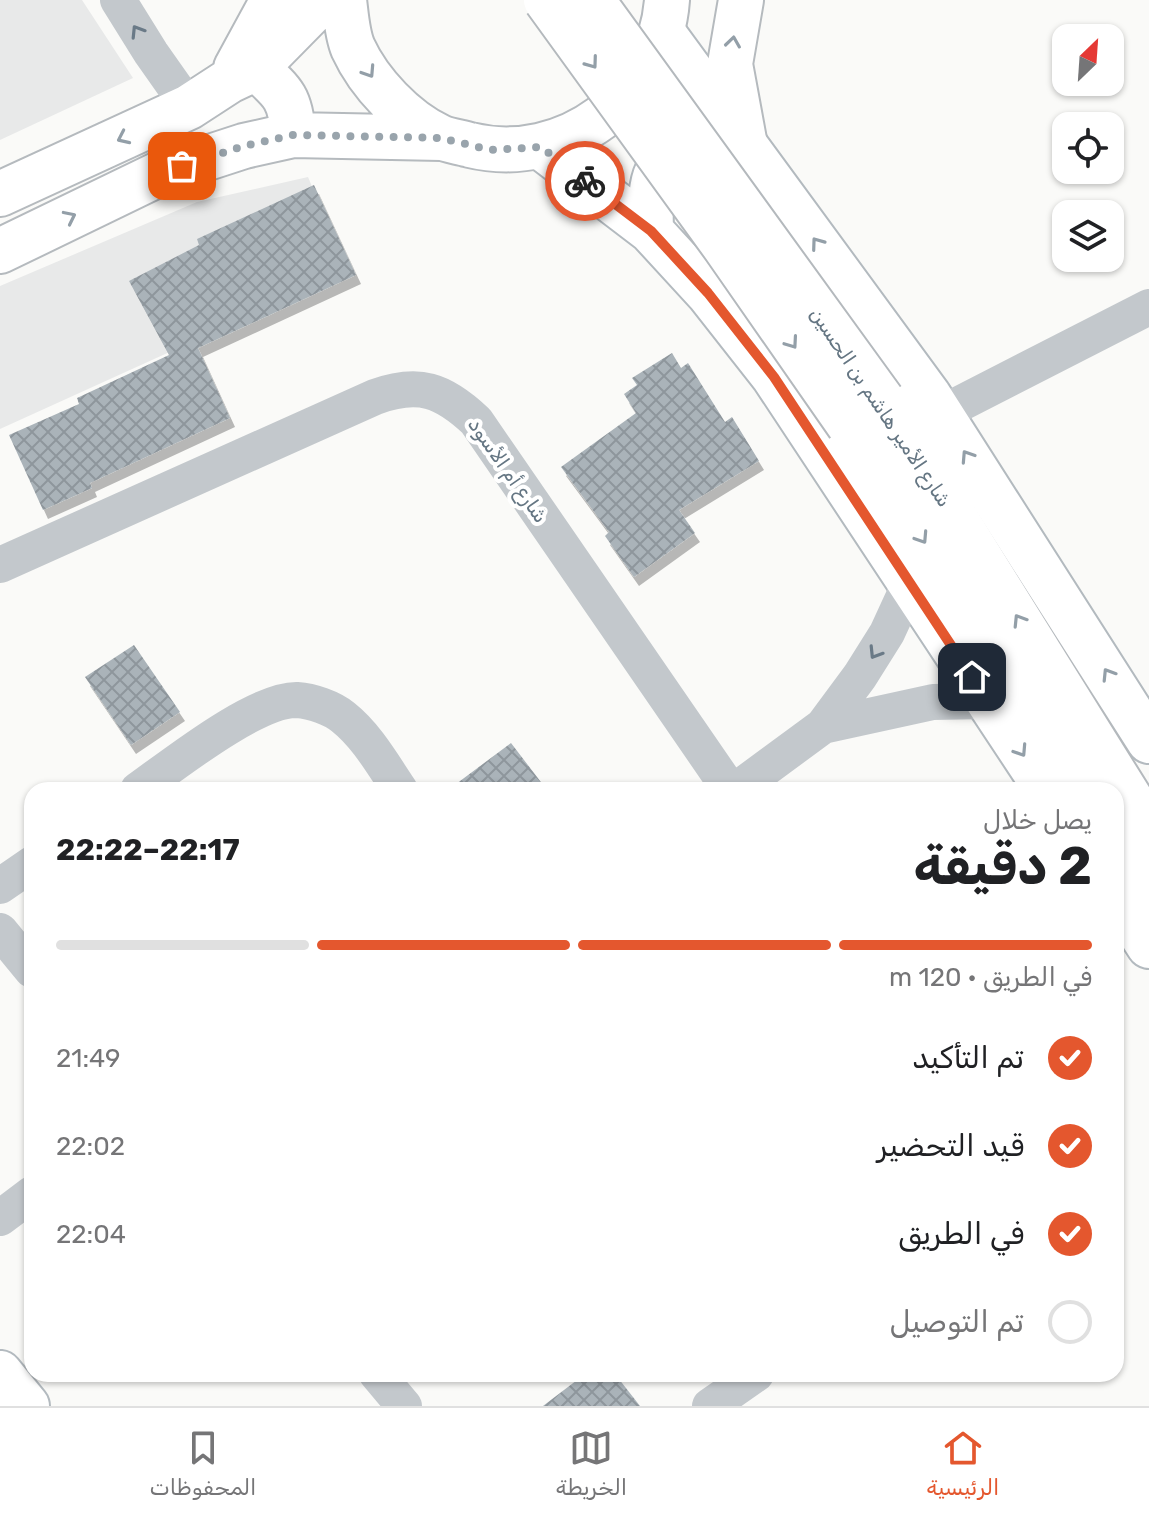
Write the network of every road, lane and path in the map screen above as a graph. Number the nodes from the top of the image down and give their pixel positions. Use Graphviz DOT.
graph roads {
  1 [pos="118,0"];
  2 [pos="273,0"];
  3 [pos="323,0"];
  4 [pos="344,0"];
  5 [pos="546,0"];
  6 [pos="592,0"];
  7 [pos="741,0"];
  8 [pos="672,13"];
  9 [pos="242,74"];
  10 [pos="189,107"];
  11 [pos="293,135"];
  12 [pos="441,138"];
  13 [pos="744,140"];
  14 [pos="541,147"];
  15 [pos="0,194"];
  16 [pos="781,194"];
  17 [pos="651,231"];
  18 [pos="0,251"];
  19 [pos="1149,307"];
  20 [pos="866,413"];
  21 [pos="940,414"];
  22 [pos="0,565"];
  23 [pos="910,583"];
  24 [pos="987,701"];
  25 [pos="823,726"];
  26 [pos="1149,741"];
  27 [pos="149,782"];
  28 [pos="395,782"];
  29 [pos="724,782"];
  30 [pos="747,782"];
  31 [pos="1042,782"];
  32 [pos="1080,782"];
  33 [pos="1117,782"];
  34 [pos="1124,792"];
  35 [pos="1149,829"];
  36 [pos="1124,851"];
  37 [pos="24,870"];
  38 [pos="0,886"];
  39 [pos="1149,890"];
  40 [pos="1124,907"];
  41 [pos="0,931"];
  42 [pos="1149,946"];
  43 [pos="24,960"];
  44 [pos="24,1200"];
  45 [pos="0,1218"];
  46 [pos="0,1373"];
  47 [pos="384,1382"];
  48 [pos="744,1382"];
  49 [pos="27,1406"];
  50 [pos="404,1406"];
  51 [pos="710,1406"];
  10 -- 1 [label="street, one-way"];
  2 -- 9 [label="main road"];
  3 -- 9 [label="main road"];
  4 -- 12 [label="main road, one-way"];
  5 -- 20 [label="main road, شارع الأمير هاشم بن الحسين, one-way, bridge"];
  6 -- 20 [label="main road, شارع الأمير هاشم بن الحسين, bridge"];
  13 -- 7 [label="main road, one-way"];
  8 -- 13 [label="main road, شارع الأمير هاشم بن الحسين"];
  8 -- 14 [label="main road"];
  9 -- 10 [label="main road"];
  9 -- 11 [label="main road"];
  10 -- 15 [label="main road, one-way"];
  11 -- 12 [label="main road"];
  18 -- 11 [label="main road, one-way"];
  12 -- 14 [label="main road"];
  13 -- 16 [label="main road, شارع الأمير هاشم بن الحسين"];
  14 -- 17 [label="main road"];
  16 -- 17 [label="main road"];
  21 -- 16 [label="main road, شارع الأمير هاشم بن الحسين, one-way"];
  17 -- 23 [label="main road"];
  19 -- 21 [label="street"];
  20 -- 32 [label="main road, شارع الأمير هاشم بن الحسين, one-way"];
  33 -- 20 [label="main road, شارع الأمير هاشم بن الحسين, one-way"];
  26 -- 21 [label="main road, شارع الأمير هاشم بن الحسين, one-way"];
  22 -- 29 [label="street, شارع أم الأسود"];
  23 -- 24 [label="main road"];
  23 -- 25 [label="street, one-way"];
  24 -- 25 [label="street"];
  24 -- 31 [label="main road, one-way"];
  25 -- 30 [label="street"];
  27 -- 28 [label="street"];
  35 -- 34 [label="main road, شارع الأمير هاشم بن الحسين, one-way"];
  36 -- 39 [label="main road"];
  37 -- 38 [label="street"];
  40 -- 42 [label="main road"];
  41 -- 43 [label="street"];
  44 -- 45 [label="street"];
  46 -- 49 [label="main road"];
  47 -- 50 [label="street"];
  48 -- 51 [label="street"];
}
